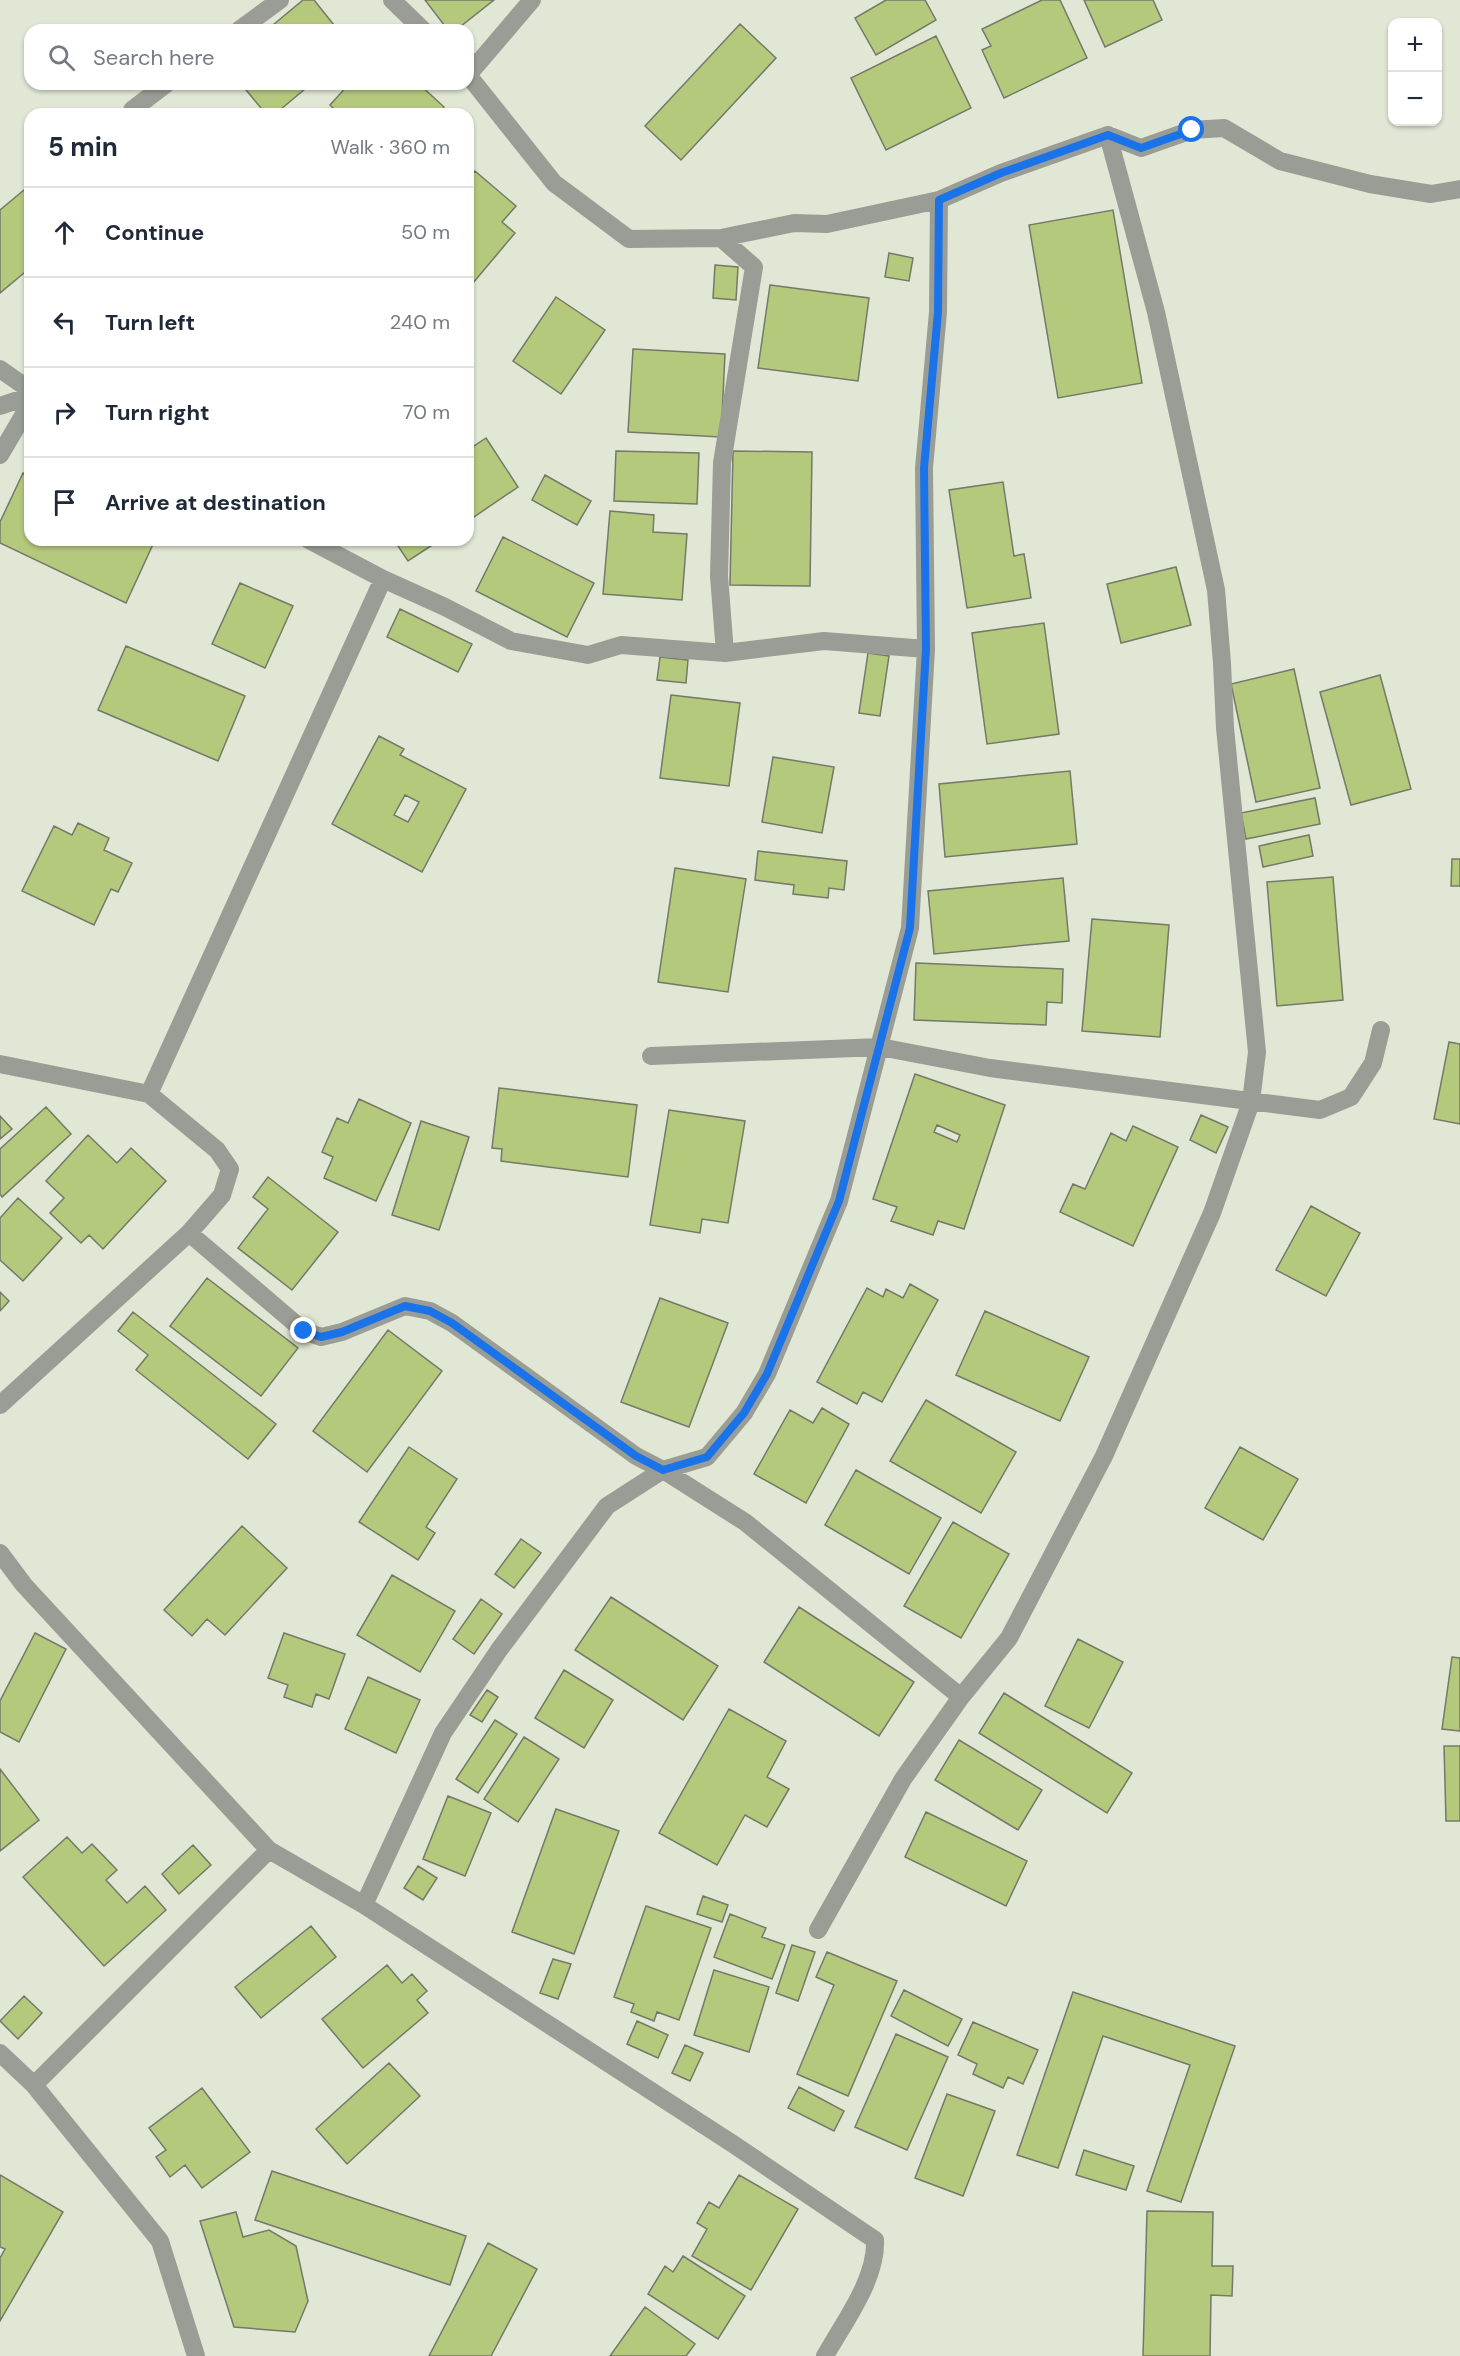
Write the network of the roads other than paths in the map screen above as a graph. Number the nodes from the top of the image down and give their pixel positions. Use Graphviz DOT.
graph roads {
  1 [pos="280,0"];
  2 [pos="392,0"];
  3 [pos="532,0"];
  4 [pos="247,24"];
  5 [pos="417,24"];
  6 [pos="474,68"];
  7 [pos="474,83"];
  8 [pos="158,90"];
  9 [pos="135,108"];
  10 [pos="1108,135"];
  11 [pos="1460,189"];
  12 [pos="939,200"];
  13 [pos="721,238"];
  14 [pos="0,369"];
  15 [pos="24,386"];
  16 [pos="24,398"];
  17 [pos="0,406"];
  18 [pos="24,414"];
  19 [pos="0,455"];
  20 [pos="320,546"];
  21 [pos="383,579"];
  22 [pos="926,649"];
  23 [pos="725,653"];
  24 [pos="1381,1030"];
  25 [pos="880,1047"];
  26 [pos="651,1056"];
  27 [pos="0,1064"];
  28 [pos="149,1094"];
  29 [pos="1251,1102"];
  30 [pos="189,1233"];
  31 [pos="0,1405"];
  32 [pos="663,1470"];
  33 [pos="0,1553"];
  34 [pos="961,1697"];
  35 [pos="268,1850"];
  36 [pos="364,1905"];
  37 [pos="818,1930"];
  38 [pos="0,2053"];
  39 [pos="34,2085"];
  40 [pos="196,2356"];
  41 [pos="825,2356"];
  1 -- 4 [label="street"];
  2 -- 5 [label="street"];
  3 -- 6 [label="street"];
  7 -- 13 [label="street"];
  8 -- 9 [label="street"];
  10 -- 11 [label="street"];
  10 -- 12 [label="street"];
  10 -- 29 [label="street"];
  12 -- 13 [label="street"];
  12 -- 22 [label="street"];
  13 -- 23 [label="street"];
  14 -- 15 [label="street"];
  16 -- 17 [label="street"];
  18 -- 19 [label="street"];
  20 -- 21 [label="street"];
  21 -- 23 [label="street"];
  21 -- 28 [label="street"];
  22 -- 23 [label="street"];
  22 -- 25 [label="street"];
  24 -- 29 [label="street"];
  25 -- 26 [label="street"];
  25 -- 29 [label="street"];
  25 -- 32 [label="street"];
  27 -- 28 [label="street"];
  28 -- 30 [label="street"];
  29 -- 34 [label="street"];
  30 -- 31 [label="street"];
  30 -- 32 [label="street"];
  32 -- 34 [label="street"];
  32 -- 36 [label="street"];
  33 -- 35 [label="street"];
  34 -- 37 [label="street"];
  35 -- 36 [label="street"];
  35 -- 39 [label="street"];
  36 -- 41 [label="street"];
  38 -- 39 [label="street"];
  39 -- 40 [label="street"];
}
